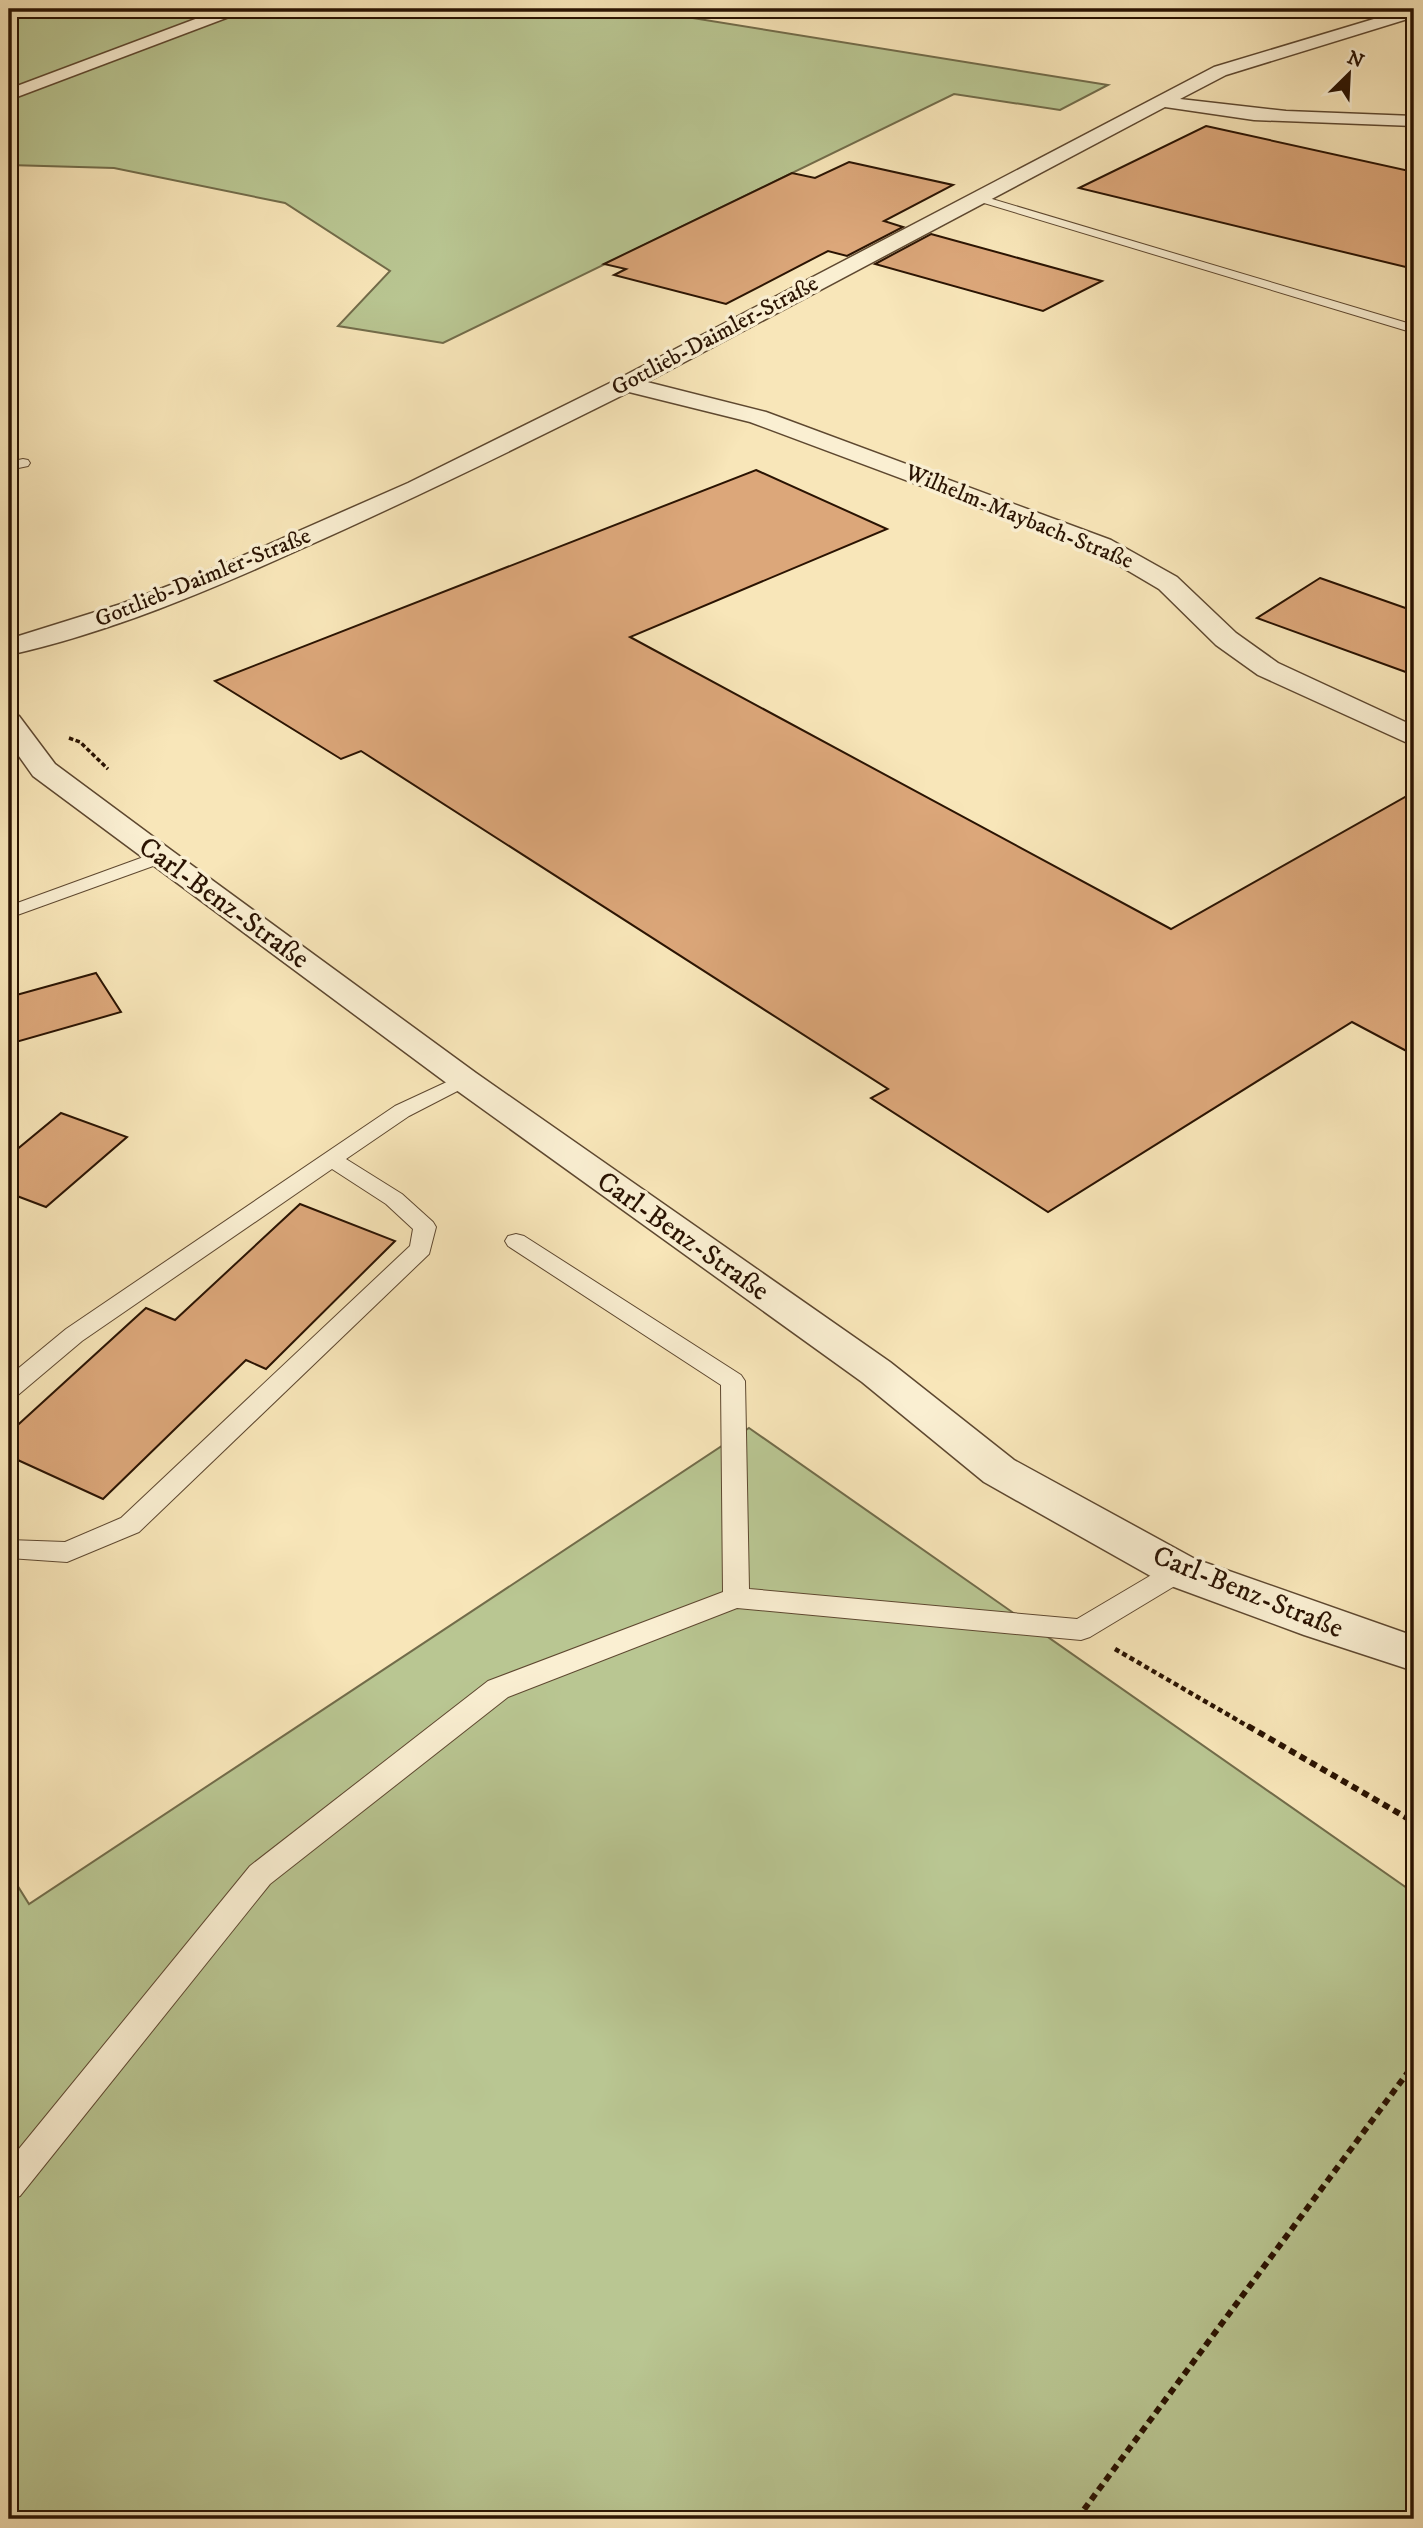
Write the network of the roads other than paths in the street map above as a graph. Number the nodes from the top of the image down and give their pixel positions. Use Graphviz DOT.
graph roads {
  1 [pos="236,9"];
  2 [pos="1414,12"];
  3 [pos="9,95"];
  4 [pos="1160,101"];
  5 [pos="1414,121"];
  6 [pos="978,198"];
  7 [pos="1414,329"];
  8 [pos="626,384"];
  9 [pos="9,647"];
  10 [pos="9,723"];
  11 [pos="1414,737"];
  12 [pos="160,857"];
  13 [pos="9,912"];
  14 [pos="464,1080"];
  15 [pos="331,1159"];
  16 [pos="516,1241"];
  17 [pos="9,1389"];
  18 [pos="9,1549"];
  19 [pos="1179,1571"];
  20 [pos="736,1598"];
  21 [pos="1414,1654"];
  22 [pos="9,2185"];
  1 -- 3 [label="street"];
  2 -- 4 [label="street, Gottlieb-Daimler-Straße"];
  4 -- 5 [label="street"];
  4 -- 6 [label="street, Gottlieb-Daimler-Straße"];
  6 -- 7 [label="lane"];
  6 -- 8 [label="street, Gottlieb-Daimler-Straße"];
  8 -- 9 [label="street, Gottlieb-Daimler-Straße"];
  8 -- 11 [label="street, Wilhelm-Maybach-Straße"];
  10 -- 12 [label="street, Carl-Benz-Straße"];
  12 -- 13 [label="lane"];
  12 -- 14 [label="street, Carl-Benz-Straße"];
  14 -- 15 [label="lane"];
  14 -- 19 [label="street, Carl-Benz-Straße"];
  15 -- 17 [label="lane"];
  15 -- 18 [label="lane"];
  16 -- 20 [label="lane"];
  19 -- 20 [label="lane"];
  19 -- 21 [label="street, Carl-Benz-Straße"];
  20 -- 22 [label="lane"];
}
